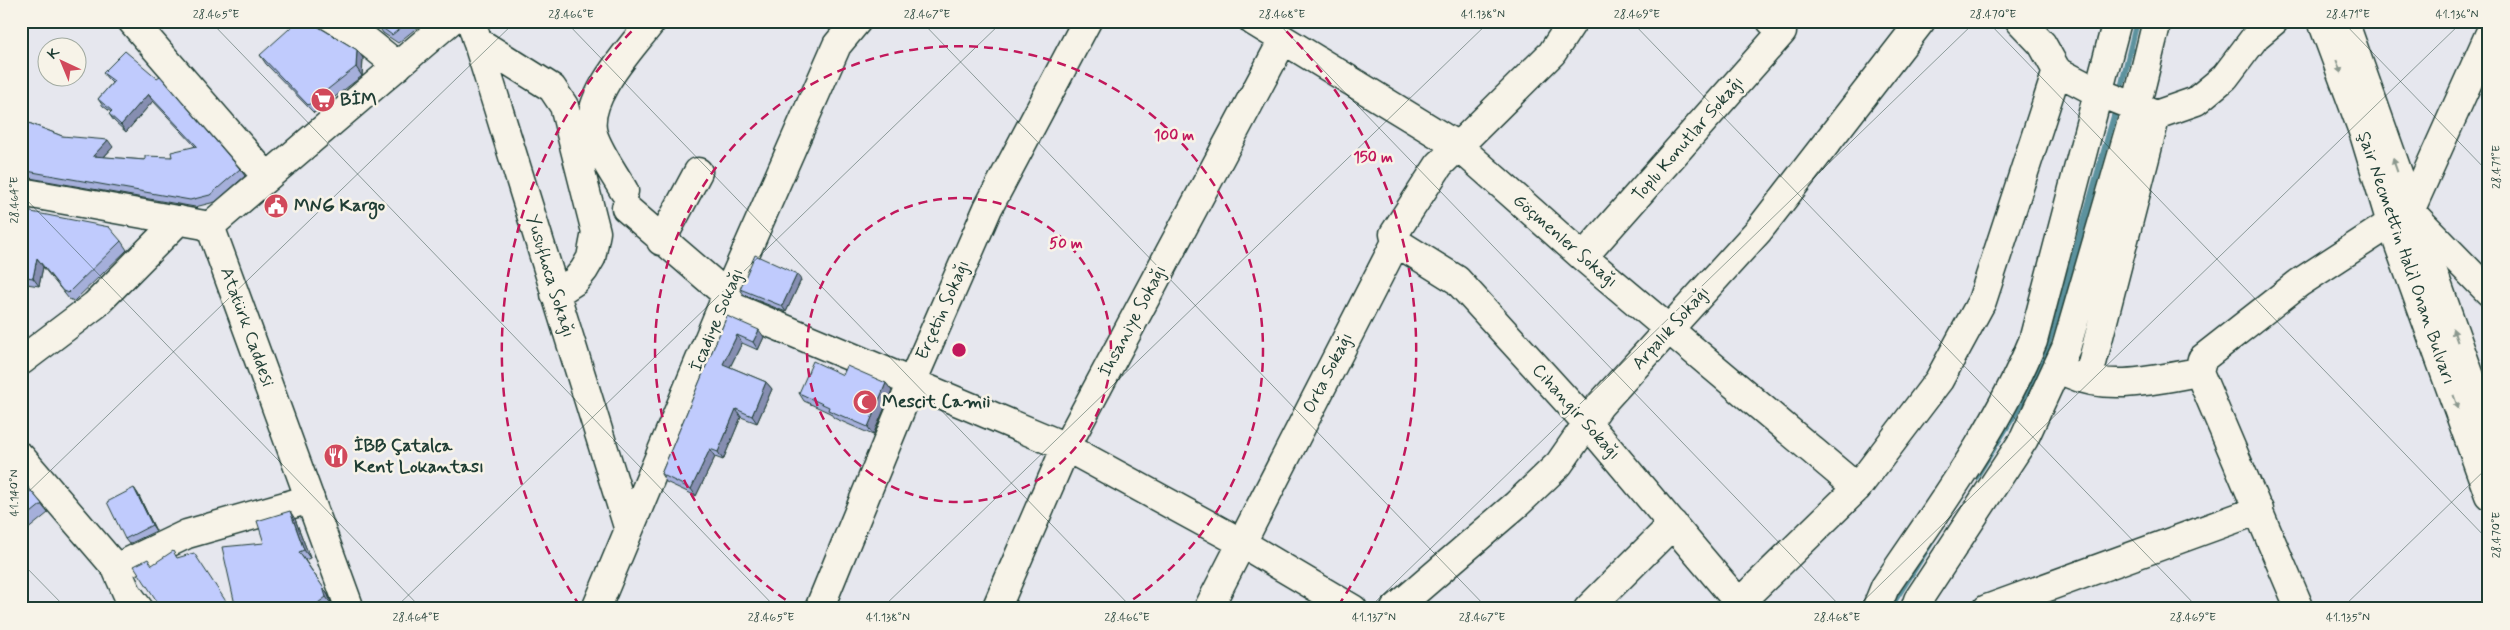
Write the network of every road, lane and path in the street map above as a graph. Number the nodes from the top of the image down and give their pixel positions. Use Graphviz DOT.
graph roads {
  1 [pos="132,21"];
  2 [pos="331,21"];
  3 [pos="450,21"];
  4 [pos="652,21"];
  5 [pos="1087,21"];
  6 [pos="1573,21"];
  7 [pos="1771,21"];
  8 [pos="1921,21"];
  9 [pos="2020,21"];
  10 [pos="2117,21"];
  11 [pos="2157,21"];
  12 [pos="2274,21"];
  13 [pos="2322,21"];
  14 [pos="2344,21"];
  15 [pos="1258,23"];
  16 [pos="844,26"];
  17 [pos="369,31"];
  18 [pos="474,31"];
  19 [pos="2489,35"];
  20 [pos="1283,40"];
  21 [pos="398,66"];
  22 [pos="2057,71"];
  23 [pos="2098,92"];
  24 [pos="2146,111"];
  25 [pos="1459,147"];
  26 [pos="698,172"];
  27 [pos="267,177"];
  28 [pos="21,192"];
  29 [pos="2401,217"];
  30 [pos="179,220"];
  31 [pos="210,226"];
  32 [pos="661,241"];
  33 [pos="1396,242"];
  34 [pos="1583,257"];
  35 [pos="2489,292"];
  36 [pos="555,294"];
  37 [pos="725,299"];
  38 [pos="1669,330"];
  39 [pos="21,361"];
  40 [pos="2057,368"];
  41 [pos="2199,372"];
  42 [pos="2088,380"];
  43 [pos="912,382"];
  44 [pos="1587,423"];
  45 [pos="2489,430"];
  46 [pos="1066,447"];
  47 [pos="21,457"];
  48 [pos="1857,488"];
  49 [pos="2489,495"];
  50 [pos="310,499"];
  51 [pos="2259,510"];
  52 [pos="1673,524"];
  53 [pos="629,530"];
  54 [pos="1240,542"];
  55 [pos="116,568"];
  56 [pos="126,604"];
  57 [pos="1738,606"];
  58 [pos="350,609"];
  59 [pos="596,609"];
  60 [pos="819,609"];
  61 [pos="996,609"];
  62 [pos="1208,609"];
  63 [pos="1353,609"];
  64 [pos="1395,609"];
  65 [pos="1588,609"];
  66 [pos="1876,609"];
  67 [pos="1915,609"];
  68 [pos="1987,609"];
  69 [pos="2300,609"];
  1 -- 27 [label="street"];
  2 -- 17 [label="street"];
  3 -- 21 [label="street"];
  4 -- 32 [label="street"];
  5 -- 43 [label="street, Erçetin Sokağı"];
  6 -- 25 [label="street, Orta Sokağı"];
  7 -- 34 [label="street, Toplu Konutlar Sokağı"];
  8 -- 38 [label="street, Arpalık Sokağı"];
  9 -- 22 [label="street"];
  10 -- 23 [label="street"];
  11 -- 24 [label="street"];
  12 -- 24 [label="street"];
  13 -- 29 [label="street, Şair Necmettin Halil Onan Bulvarı, one-way"];
  29 -- 14 [label="street, Şair Necmettin Halil Onan Bulvarı, one-way"];
  15 -- 20 [label="street, Göçmenler Sokağı"];
  16 -- 37 [label="street, İcadiye Sokağı"];
  17 -- 21 [label="street"];
  18 -- 36 [label="street, Yusufhoca Sokağı"];
  18 -- 36 [label="street"];
  19 -- 29 [label="street"];
  20 -- 25 [label="street, Göçmenler Sokağı"];
  20 -- 46 [label="street, İhsaniye Sokağı"];
  21 -- 27 [label="street"];
  22 -- 23 [label="street"];
  22 -- 48 [label="street"];
  23 -- 24 [label="street"];
  23 -- 66 [label="street"];
  24 -- 40 [label="street"];
  24 -- 42 [label="street"];
  25 -- 33 [label="street, Orta Sokağı"];
  25 -- 34 [label="street, Göçmenler Sokağı"];
  26 -- 32 [label="street"];
  27 -- 31 [label="street"];
  28 -- 30 [label="street"];
  29 -- 35 [label="street"];
  29 -- 41 [label="street"];
  45 -- 29 [label="street, Şair Necmettin Halil Onan Bulvarı, one-way"];
  29 -- 49 [label="street, Şair Necmettin Halil Onan Bulvarı, one-way"];
  30 -- 31 [label="street"];
  30 -- 39 [label="street"];
  31 -- 50 [label="street, Atatürk Caddesi"];
  32 -- 37 [label="street"];
  33 -- 44 [label="street, Cihangir Sokağı"];
  33 -- 54 [label="street, Orta Sokağı"];
  34 -- 38 [label="street, Göçmenler Sokağı"];
  36 -- 53 [label="street, Yusufhoca Sokağı"];
  37 -- 43 [label="street"];
  37 -- 53 [label="street, İcadiye Sokağı"];
  38 -- 44 [label="street, Arpalık Sokağı"];
  38 -- 48 [label="street, Göçmenler Sokağı"];
  40 -- 42 [label="street"];
  40 -- 67 [label="street"];
  41 -- 42 [label="street"];
  41 -- 51 [label="street"];
  43 -- 46 [label="street"];
  43 -- 60 [label="street, Erçetin Sokağı"];
  44 -- 52 [label="street, Cihangir Sokağı"];
  44 -- 64 [label="street, Arpalık Sokağı"];
  46 -- 54 [label="street"];
  46 -- 61 [label="street, İhsaniye Sokağı"];
  47 -- 55 [label="street"];
  48 -- 57 [label="street"];
  50 -- 55 [label="street"];
  50 -- 58 [label="street, Atatürk Caddesi"];
  51 -- 68 [label="street"];
  51 -- 69 [label="street"];
  52 -- 57 [label="street, Cihangir Sokağı"];
  52 -- 65 [label="street"];
  53 -- 59 [label="street, İcadiye Sokağı"];
  54 -- 62 [label="street, Orta Sokağı"];
  54 -- 63 [label="street"];
  55 -- 56 [label="street"];
}
